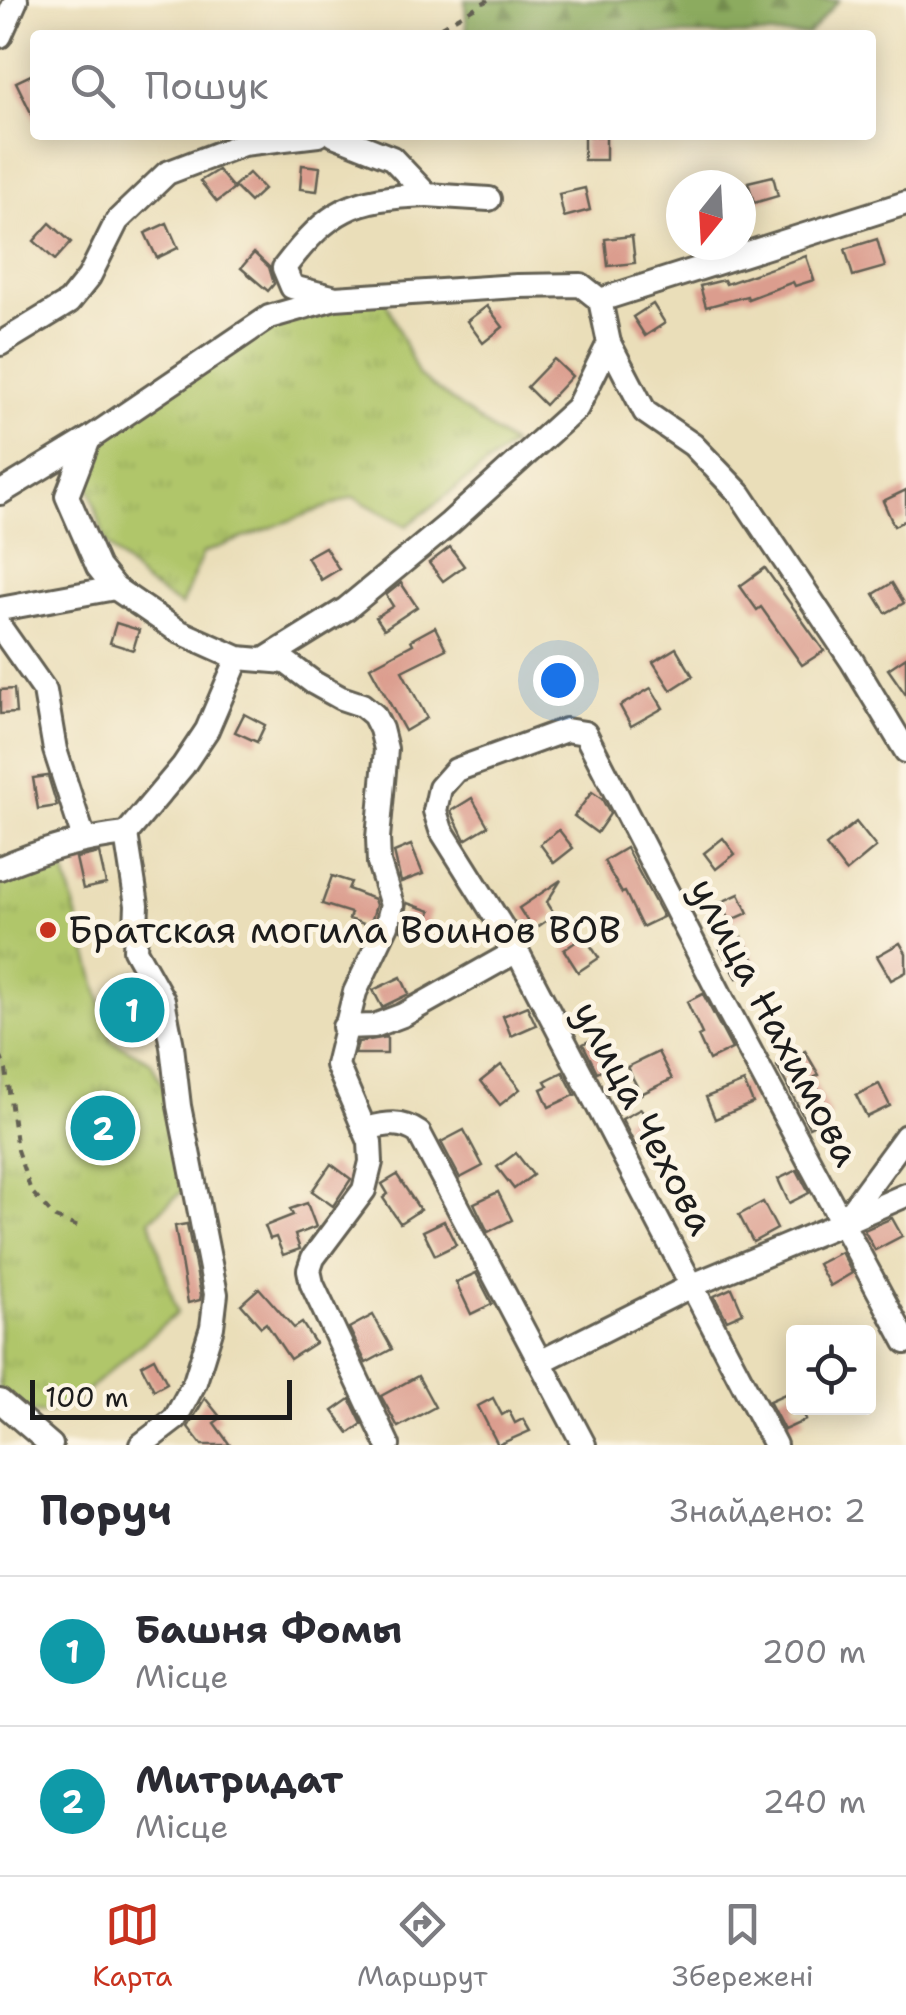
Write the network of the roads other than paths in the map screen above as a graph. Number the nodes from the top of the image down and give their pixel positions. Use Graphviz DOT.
graph roads {
  1 [pos="16,0"];
  2 [pos="0,36"];
  3 [pos="276,140"];
  4 [pos="347,140"];
  5 [pos="427,195"];
  6 [pos="489,198"];
  7 [pos="906,203"];
  8 [pos="335,298"];
  9 [pos="600,300"];
  10 [pos="0,344"];
  11 [pos="610,344"];
  12 [pos="90,438"];
  13 [pos="0,493"];
  14 [pos="114,588"];
  15 [pos="0,608"];
  16 [pos="0,626"];
  17 [pos="238,658"];
  18 [pos="267,658"];
  19 [pos="906,751"];
  20 [pos="441,830"];
  21 [pos="126,834"];
  22 [pos="84,839"];
  23 [pos="0,868"];
  24 [pos="517,951"];
  25 [pos="344,1027"];
  26 [pos="364,1129"];
  27 [pos="906,1136"];
  28 [pos="906,1195"];
  29 [pos="842,1223"];
  30 [pos="693,1285"];
  31 [pos="906,1342"];
  32 [pos="540,1362"];
  33 [pos="0,1401"];
  34 [pos="51,1445"];
  35 [pos="141,1445"];
  36 [pos="388,1445"];
  37 [pos="584,1445"];
  38 [pos="775,1445"];
  1 -- 2 [label="street"];
  3 -- 10 [label="street"];
  4 -- 5 [label="street"];
  5 -- 6 [label="street"];
  5 -- 8 [label="street"];
  7 -- 9 [label="street"];
  8 -- 9 [label="street"];
  8 -- 12 [label="street"];
  9 -- 11 [label="street"];
  11 -- 18 [label="street"];
  11 -- 19 [label="street"];
  12 -- 13 [label="street"];
  12 -- 14 [label="street"];
  14 -- 15 [label="street"];
  14 -- 17 [label="street"];
  16 -- 22 [label="street"];
  17 -- 18 [label="street"];
  17 -- 21 [label="street"];
  18 -- 25 [label="street"];
  20 -- 24 [label="street, улица Чехова"];
  20 -- 29 [label="street, улица Нахимова"];
  21 -- 22 [label="street"];
  21 -- 35 [label="street"];
  22 -- 23 [label="street"];
  24 -- 25 [label="street"];
  24 -- 30 [label="street, улица Чехова"];
  25 -- 26 [label="street"];
  26 -- 32 [label="street"];
  26 -- 36 [label="street"];
  27 -- 29 [label="street"];
  28 -- 29 [label="street"];
  29 -- 30 [label="street"];
  29 -- 31 [label="street, улица Нахимова"];
  30 -- 32 [label="street"];
  30 -- 38 [label="street, улица Чехова"];
  32 -- 37 [label="street"];
  33 -- 34 [label="street"];
}
